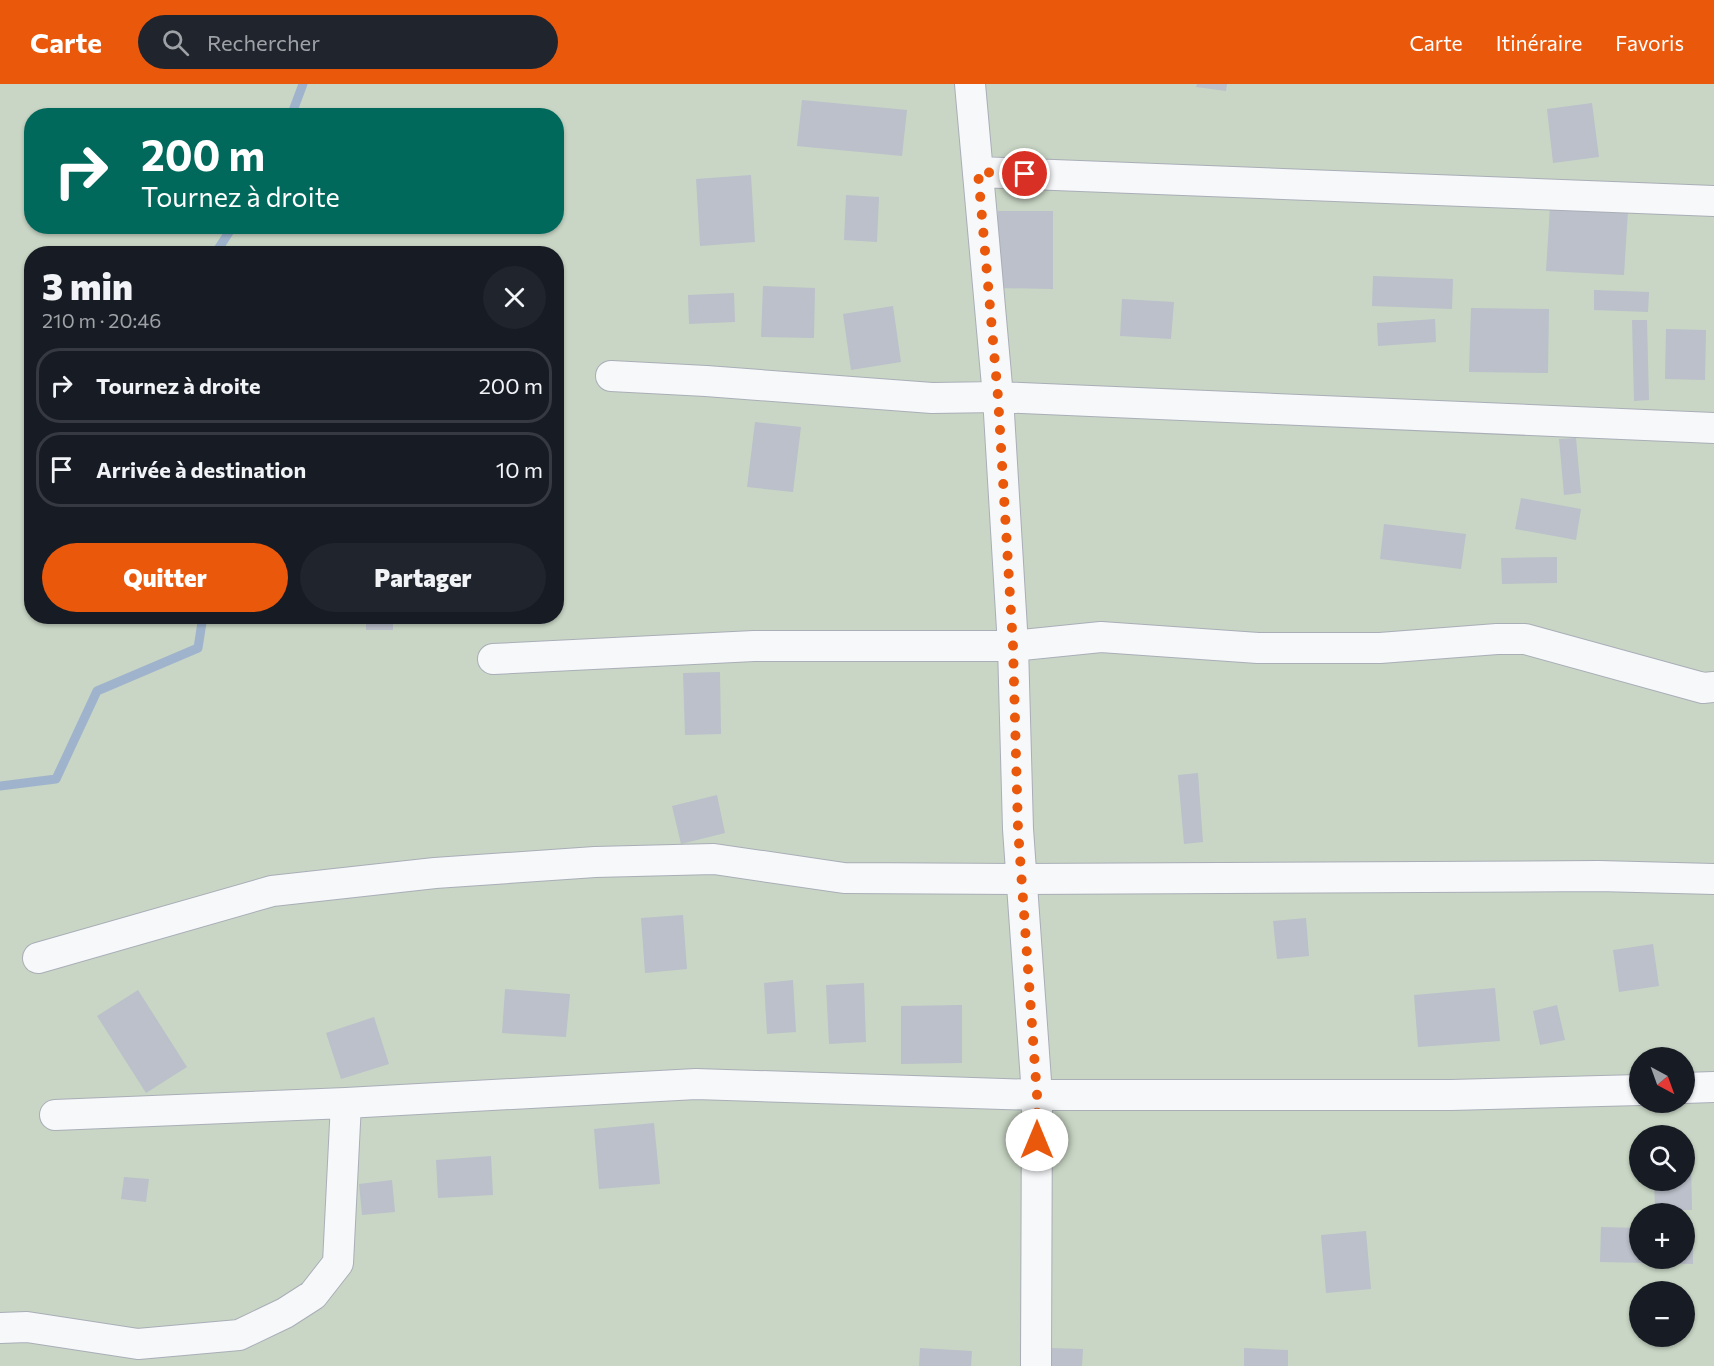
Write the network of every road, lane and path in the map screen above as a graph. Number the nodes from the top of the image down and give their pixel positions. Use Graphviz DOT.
graph roads {
  1 [pos="970,84"];
  2 [pos="978,172"];
  3 [pos="1714,201"];
  4 [pos="611,376"];
  5 [pos="998,397"];
  6 [pos="1714,428"];
  7 [pos="1013,646"];
  8 [pos="493,659"];
  9 [pos="1714,687"];
  10 [pos="1022,879"];
  11 [pos="1714,879"];
  12 [pos="38,958"];
  13 [pos="1714,1087"];
  14 [pos="1695,1088"];
  15 [pos="1629,1090"];
  16 [pos="1037,1095"];
  17 [pos="346,1103"];
  18 [pos="56,1115"];
  19 [pos="0,1328"];
  20 [pos="1036,1366"];
  1 -- 2 [label="street"];
  2 -- 3 [label="street"];
  2 -- 5 [label="street"];
  4 -- 5 [label="street"];
  5 -- 6 [label="street"];
  5 -- 7 [label="street"];
  7 -- 8 [label="street"];
  7 -- 9 [label="street"];
  7 -- 10 [label="street"];
  10 -- 11 [label="street"];
  10 -- 12 [label="street"];
  10 -- 16 [label="street"];
  13 -- 14 [label="street"];
  15 -- 16 [label="street"];
  16 -- 17 [label="street"];
  16 -- 20 [label="street"];
  17 -- 18 [label="street"];
  17 -- 19 [label="street"];
}
